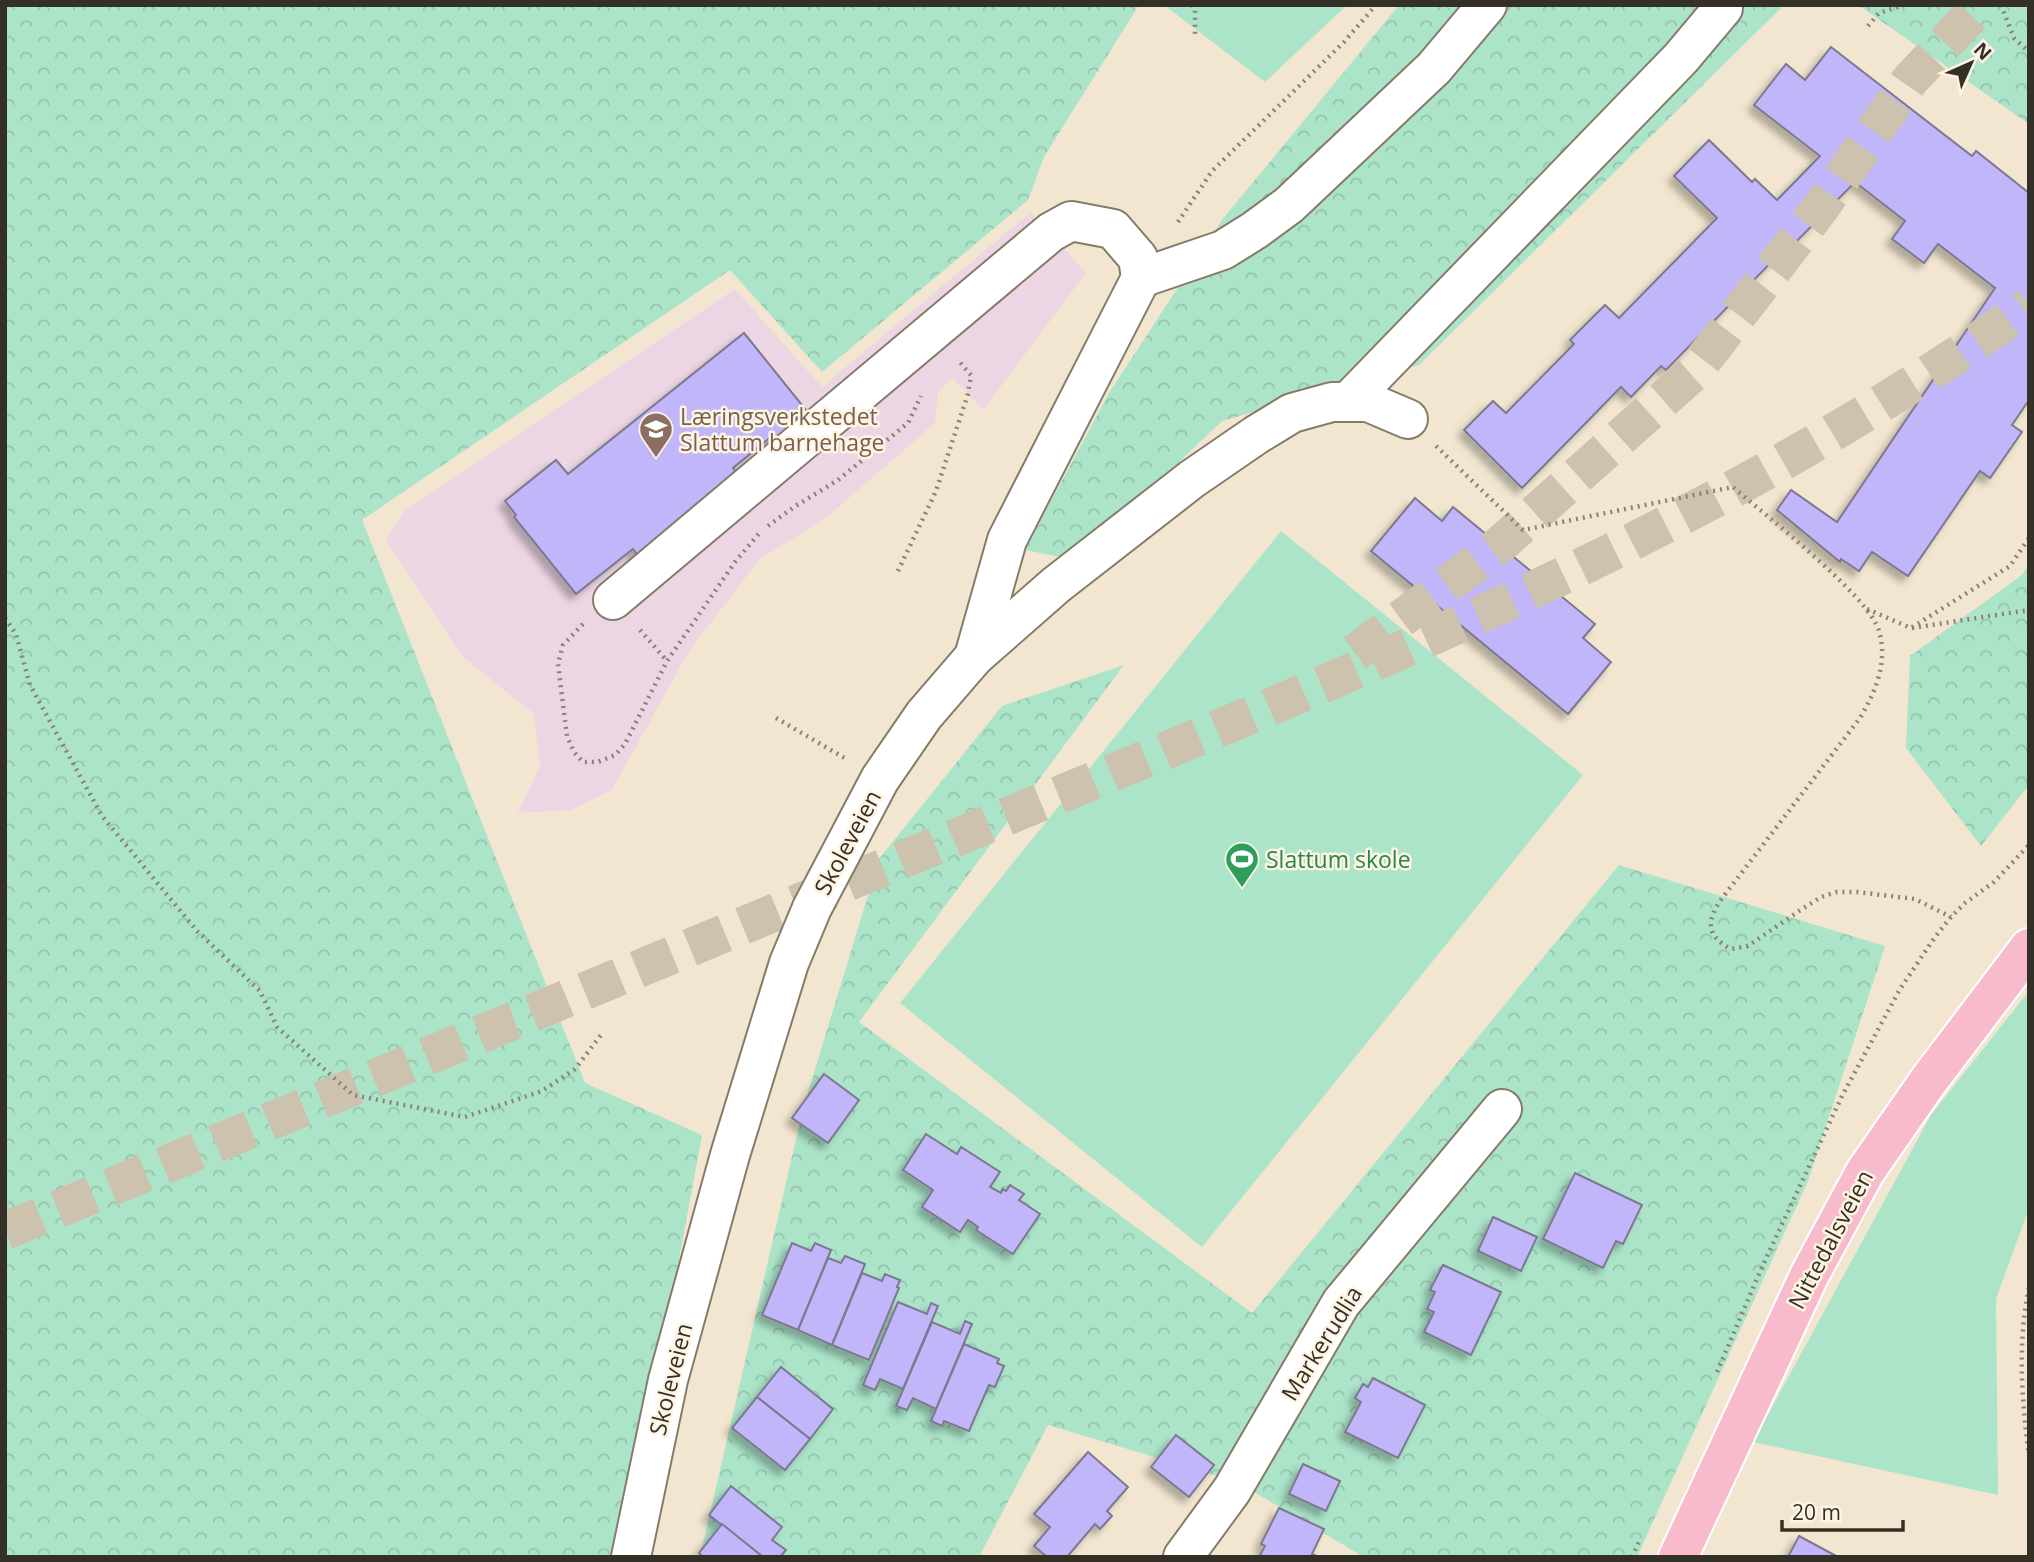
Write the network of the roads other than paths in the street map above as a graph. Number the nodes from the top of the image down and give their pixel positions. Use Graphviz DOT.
graph roads {
  1 [pos="1487,5"];
  2 [pos="1723,5"];
  3 [pos="1141,278"];
  4 [pos="1348,402"];
  5 [pos="1408,419"];
  6 [pos="613,600"];
  7 [pos="974,657"];
  8 [pos="2029,948"];
  9 [pos="1502,1109"];
  10 [pos="631,1557"];
  11 [pos="1183,1557"];
  12 [pos="1678,1557"];
  1 -- 3 [label="street"];
  2 -- 4 [label="street"];
  3 -- 6 [label="street"];
  3 -- 7 [label="street"];
  4 -- 5 [label="street, Skoleveien"];
  4 -- 7 [label="street, Skoleveien"];
  7 -- 10 [label="street, Skoleveien"];
  8 -- 12 [label="main road, Nittedalsveien"];
  9 -- 11 [label="street, Markerudlia"];
}
